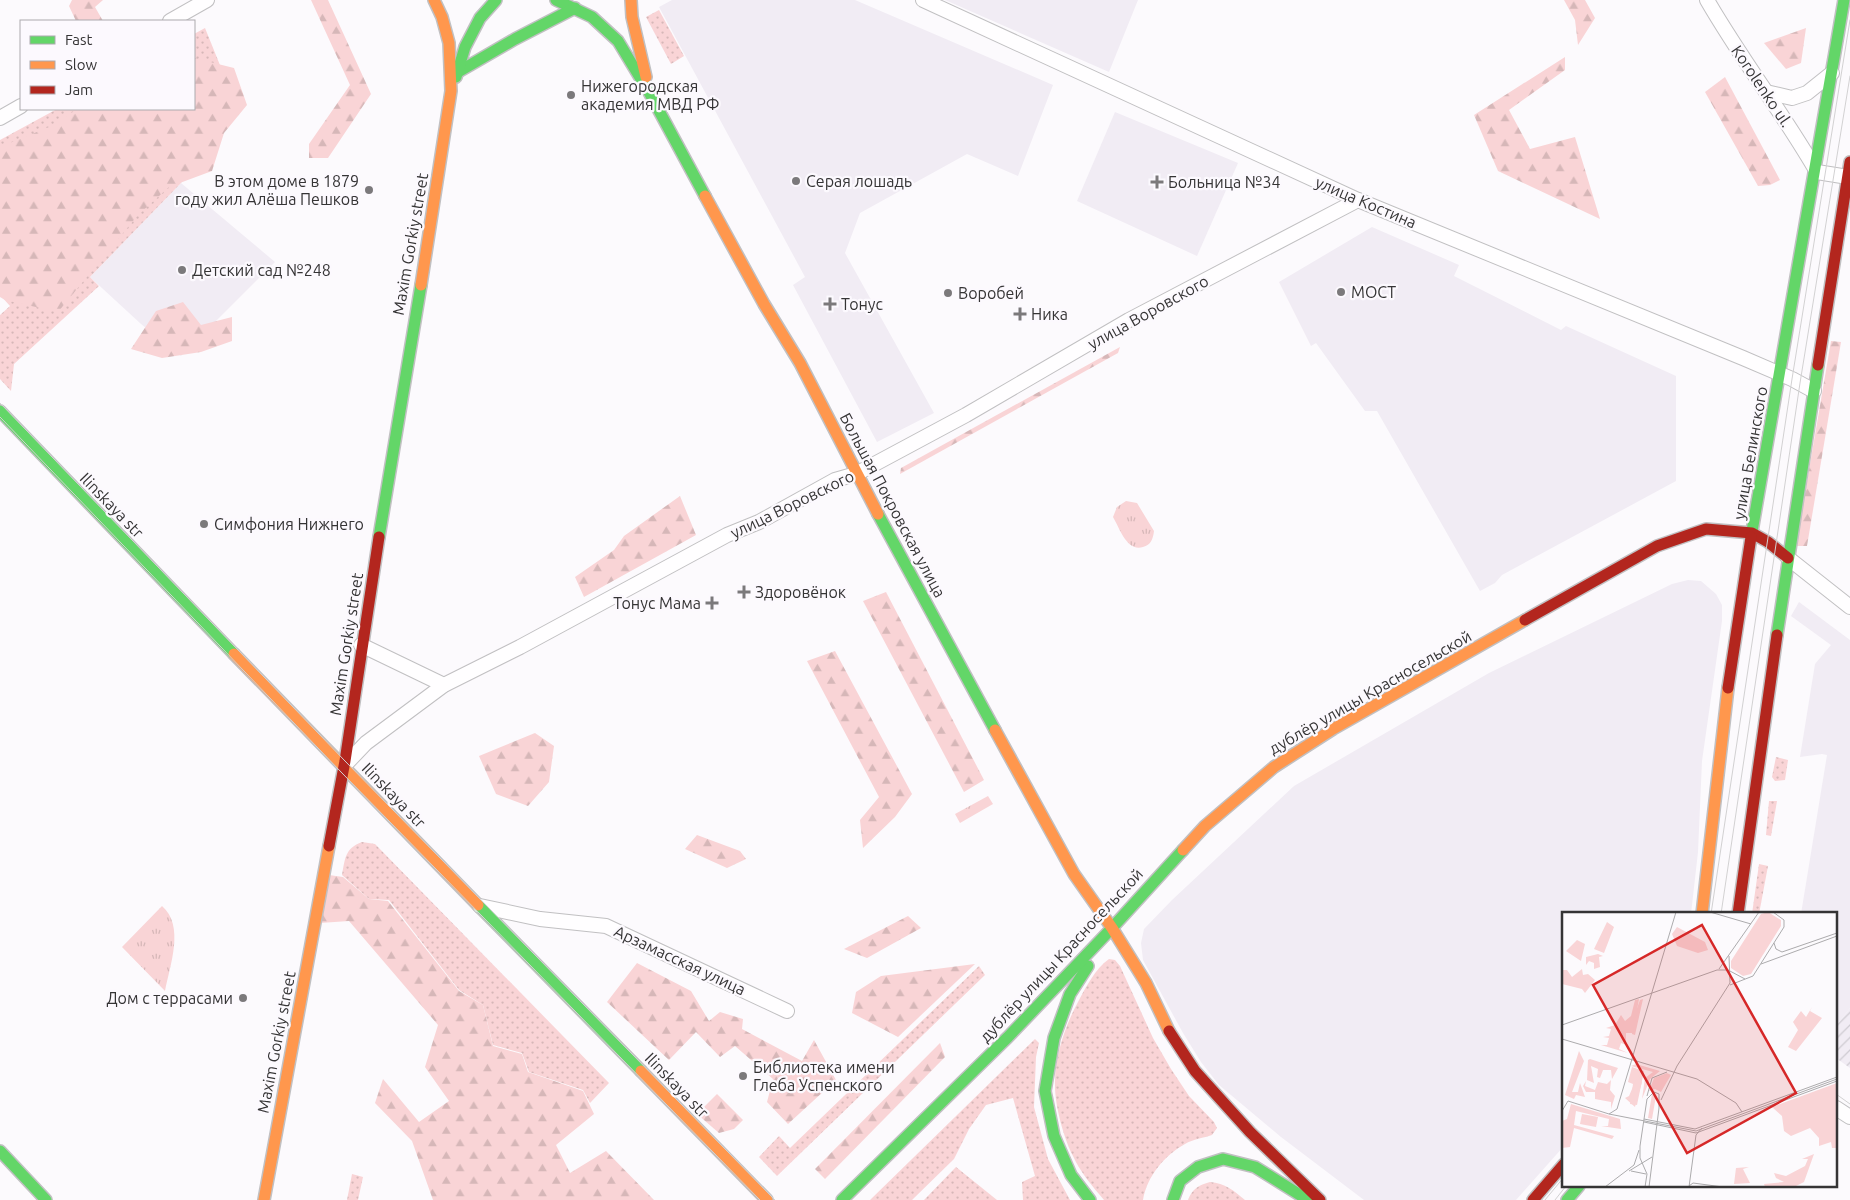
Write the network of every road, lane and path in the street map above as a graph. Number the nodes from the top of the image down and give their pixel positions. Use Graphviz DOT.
graph roads {
  1 [pos="207,0"];
  2 [pos="434,0"];
  3 [pos="496,0"];
  4 [pos="556,0"];
  5 [pos="631,0"];
  6 [pos="922,0"];
  7 [pos="1708,0"];
  8 [pos="1844,0"];
  9 [pos="574,8"];
  10 [pos="172,20"];
  11 [pos="458,72"];
  12 [pos="1833,73"];
  13 [pos="450,91"];
  14 [pos="1766,92"];
  15 [pos="650,94"];
  16 [pos="20,107"];
  17 [pos="0,118"];
  18 [pos="1850,162"];
  19 [pos="1816,172"];
  20 [pos="1848,177"];
  21 [pos="1358,200"];
  22 [pos="1780,374"];
  23 [pos="1814,391"];
  24 [pos="0,411"];
  25 [pos="856,474"];
  26 [pos="1752,533"];
  27 [pos="1788,558"];
  28 [pos="1850,607"];
  29 [pos="361,645"];
  30 [pos="444,686"];
  31 [pos="344,767"];
  32 [pos="480,906"];
  33 [pos="1702,912"];
  34 [pos="1738,912"];
  35 [pos="1112,928"];
  36 [pos="787,1011"];
  37 [pos="1838,1109"];
  38 [pos="1850,1117"];
  39 [pos="0,1151"];
  40 [pos="1562,1166"];
  41 [pos="1577,1188"];
  42 [pos="46,1200"];
  43 [pos="264,1200"];
  44 [pos="767,1200"];
  45 [pos="842,1200"];
  46 [pos="1090,1200"];
  47 [pos="1172,1200"];
  48 [pos="1308,1200"];
  49 [pos="1320,1200"];
  50 [pos="1533,1200"];
  51 [pos="1567,1200"];
  1 -- 10 [label="street"];
  2 -- 13 [label="main road"];
  3 -- 11 [label="main road"];
  4 -- 9 [label="main road"];
  5 -- 15 [label="main road"];
  6 -- 21 [label="street, улица Костина"];
  7 -- 14 [label="street, Korolenko ul."];
  8 -- 12 [label="main road, улица Белинского"];
  9 -- 11 [label="main road"];
  9 -- 15 [label="main road"];
  11 -- 13 [label="main road"];
  12 -- 14 [label="street"];
  12 -- 19 [label="main road, улица Белинского"];
  13 -- 29 [label="main road, Maxim Gorkiy street"];
  14 -- 19 [label="street, Korolenko ul."];
  15 -- 25 [label="main road, Большая Покровская улица"];
  16 -- 17 [label="street"];
  18 -- 20 [label="main road"];
  19 -- 20 [label="street"];
  19 -- 22 [label="main road, улица Белинского"];
  20 -- 23 [label="main road"];
  21 -- 22 [label="street, улица Костина"];
  21 -- 25 [label="street, улица Воровского"];
  22 -- 23 [label="street, улица Костина"];
  22 -- 26 [label="main road, улица Белинского"];
  23 -- 27 [label="main road"];
  24 -- 31 [label="main road, Ilinskaya str"];
  25 -- 30 [label="street, улица Воровского"];
  25 -- 35 [label="main road, Большая Покровская улица"];
  26 -- 27 [label="main road, дублёр улицы Красносельской"];
  26 -- 33 [label="main road, улица Белинского"];
  26 -- 35 [label="main road, дублёр улицы Красносельской"];
  27 -- 28 [label="street"];
  27 -- 34 [label="main road"];
  29 -- 30 [label="street"];
  29 -- 31 [label="main road, Maxim Gorkiy street"];
  30 -- 31 [label="street, улица Воровского"];
  31 -- 32 [label="main road, Ilinskaya str"];
  31 -- 43 [label="main road, Maxim Gorkiy street"];
  32 -- 36 [label="street, Арзамасская улица"];
  32 -- 44 [label="main road, Ilinskaya str"];
  35 -- 45 [label="main road, дублёр улицы Красносельской"];
  35 -- 46 [label="main road"];
  35 -- 49 [label="main road, Большая Покровская улица"];
  37 -- 38 [label="street"];
  39 -- 42 [label="main road"];
  40 -- 50 [label="main road"];
  41 -- 51 [label="main road"];
  47 -- 48 [label="main road"];
}
